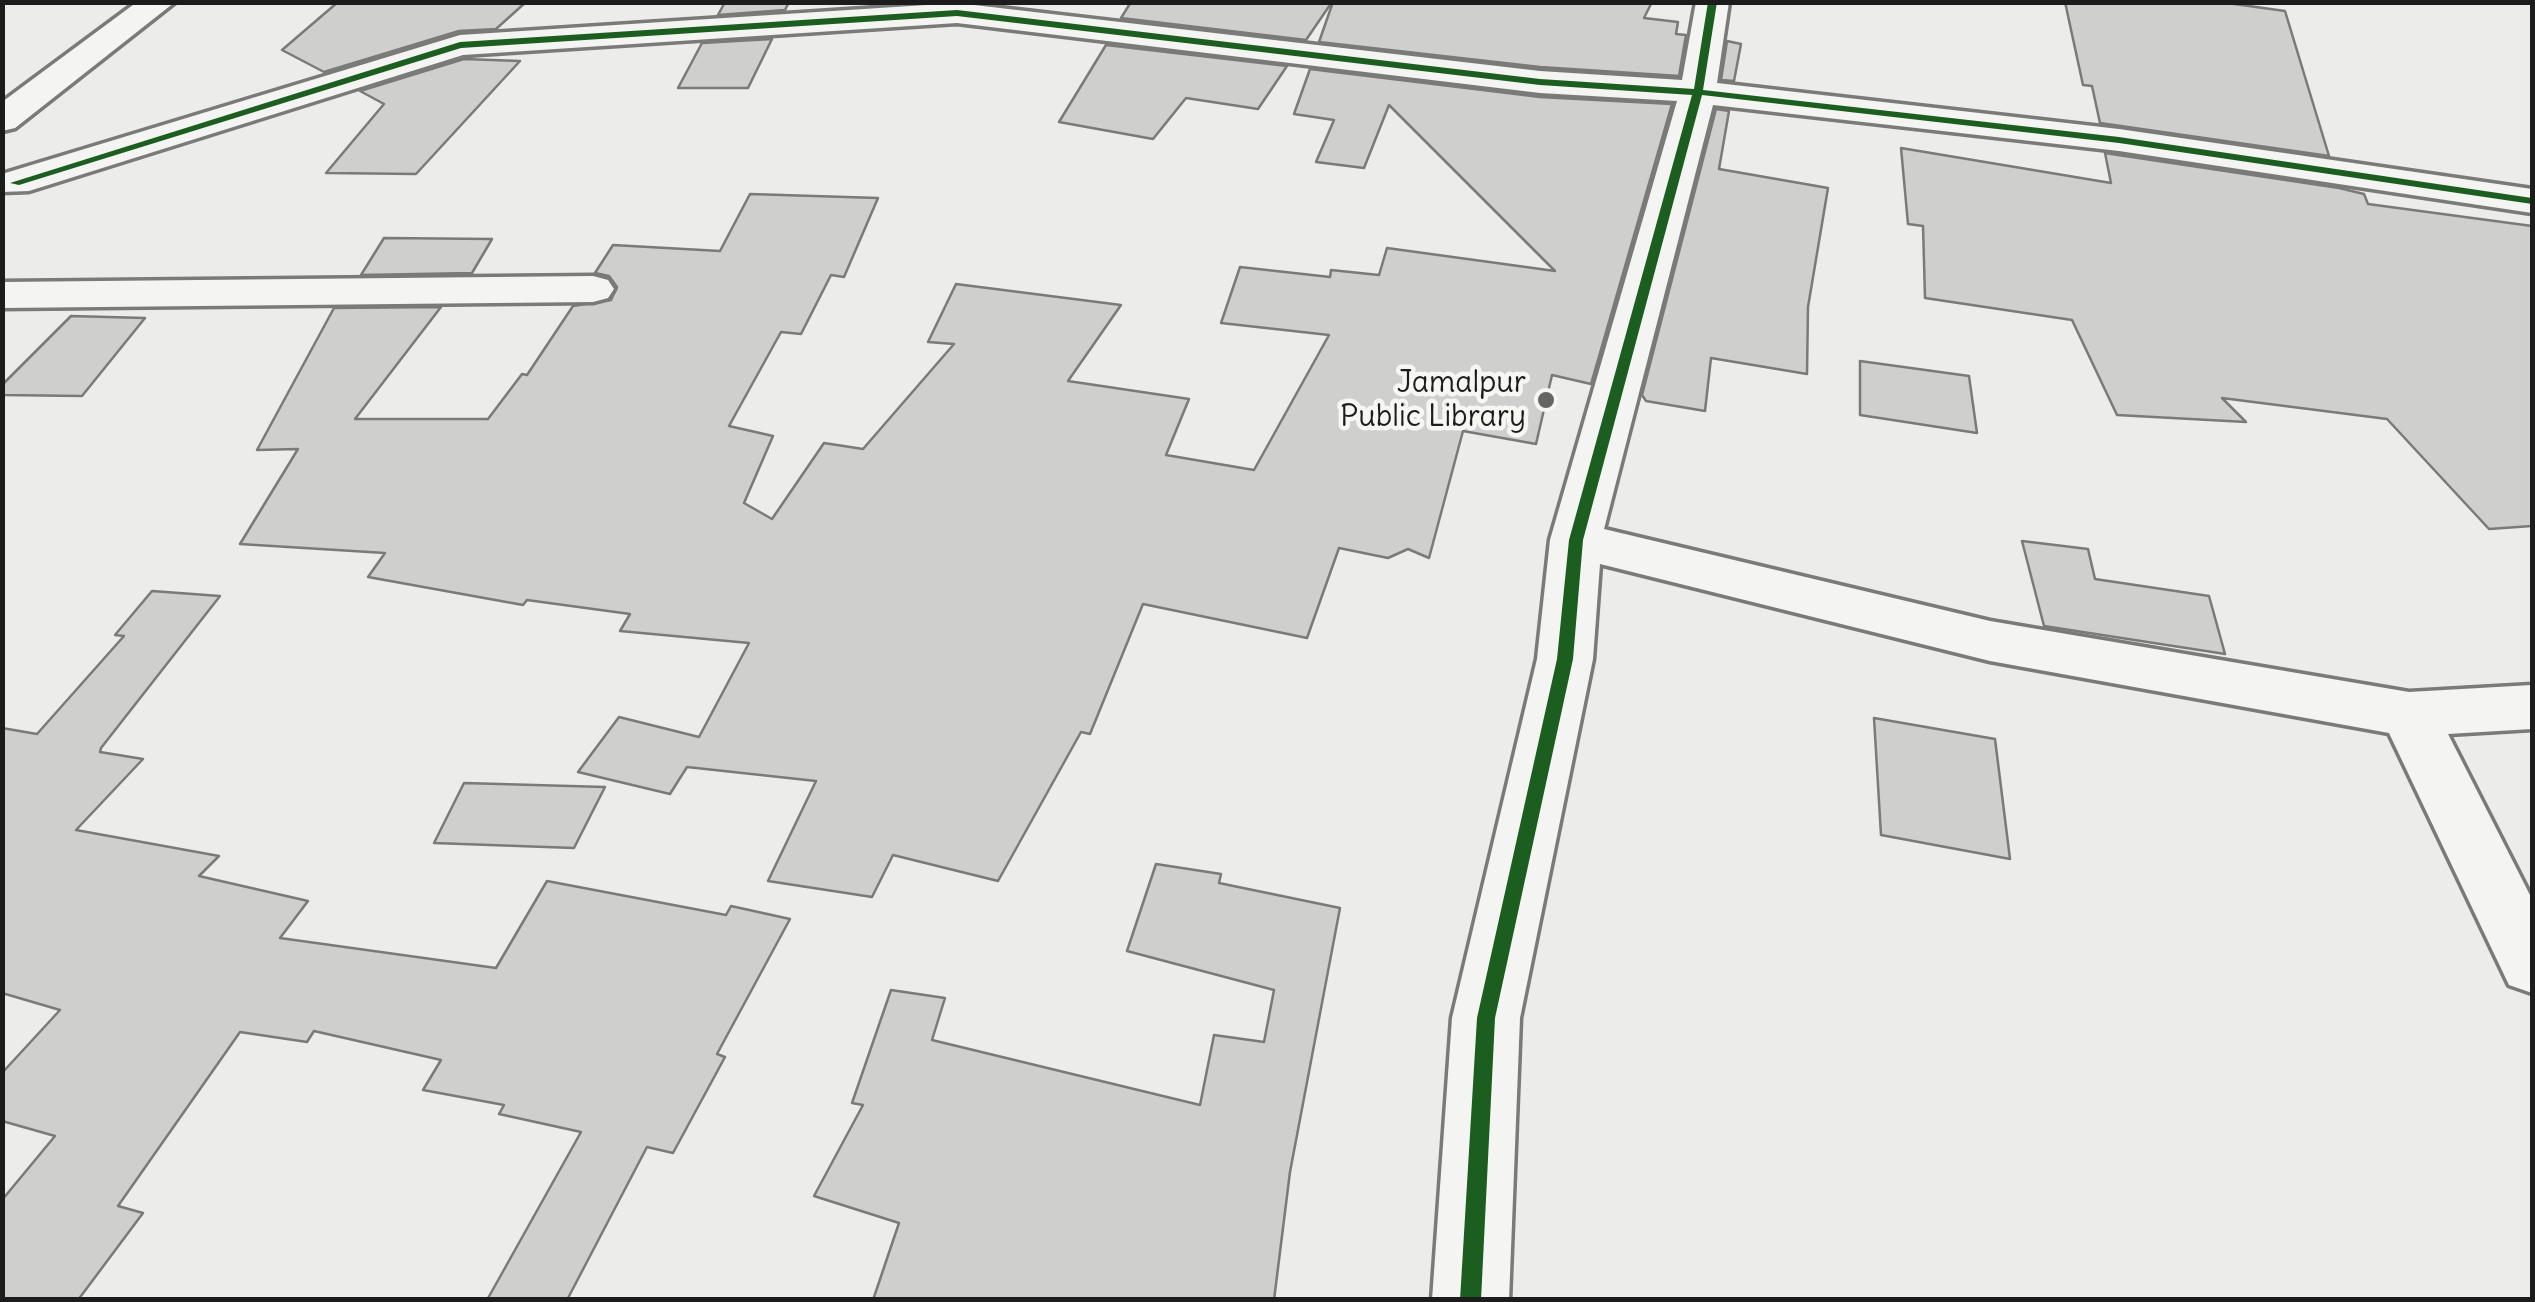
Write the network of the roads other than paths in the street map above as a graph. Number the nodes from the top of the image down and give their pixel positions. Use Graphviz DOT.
graph roads {
  1 [pos="158,2"];
  2 [pos="1713,2"];
  3 [pos="1698,92"];
  4 [pos="2,120"];
  5 [pos="7,186"];
  6 [pos="2532,201"];
  7 [pos="593,289"];
  8 [pos="2,295"];
  9 [pos="1576,540"];
  10 [pos="2532,707"];
  11 [pos="2409,714"];
  12 [pos="2532,964"];
  13 [pos="1470,1300"];
  1 -- 4 [label="street"];
  2 -- 3 [label="street"];
  3 -- 5 [label="street"];
  3 -- 6 [label="street"];
  3 -- 9 [label="street"];
  7 -- 8 [label="street"];
  9 -- 11 [label="street"];
  9 -- 13 [label="street"];
  10 -- 11 [label="street"];
  11 -- 12 [label="street"];
}
